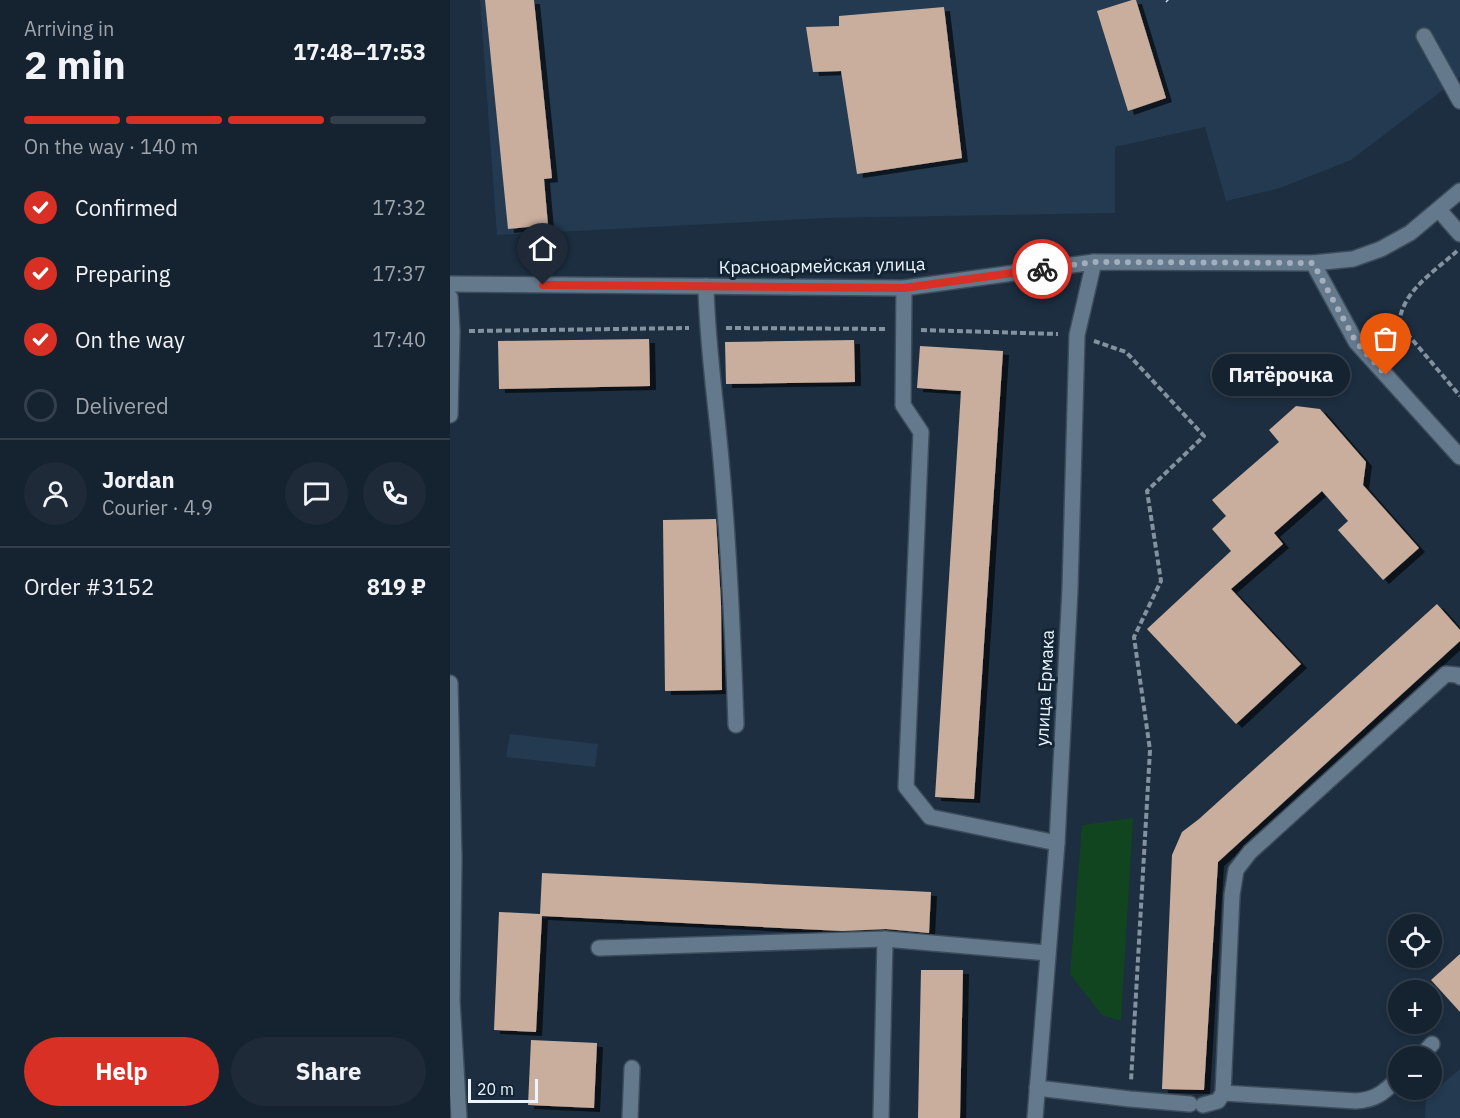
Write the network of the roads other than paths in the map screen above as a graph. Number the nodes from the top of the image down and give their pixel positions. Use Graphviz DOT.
graph roads {
  1 [pos="1424,36"];
  2 [pos="1460,101"];
  3 [pos="1460,191"];
  4 [pos="1439,210"];
  5 [pos="1460,234"];
  6 [pos="1094,262"];
  7 [pos="1313,263"];
  8 [pos="450,284"];
  9 [pos="706,286"];
  10 [pos="904,288"];
  11 [pos="450,297"];
  12 [pos="450,415"];
  13 [pos="1460,457"];
  14 [pos="1460,677"];
  15 [pos="450,683"];
  16 [pos="736,725"];
  17 [pos="1057,843"];
  18 [pos="885,939"];
  19 [pos="599,948"];
  20 [pos="1048,953"];
  21 [pos="451,1001"];
  22 [pos="632,1068"];
  23 [pos="1388,1087"];
  24 [pos="1037,1088"];
  25 [pos="1223,1093"];
  26 [pos="459,1118"];
  27 [pos="630,1118"];
  28 [pos="881,1118"];
  29 [pos="1035,1118"];
  1 -- 2 [label="street"];
  3 -- 4 [label="street, Красноармейская улица"];
  4 -- 5 [label="street"];
  4 -- 7 [label="street, Красноармейская улица"];
  6 -- 7 [label="street, Красноармейская улица"];
  6 -- 10 [label="street, Красноармейская улица"];
  6 -- 17 [label="street, улица Ермака"];
  7 -- 13 [label="street"];
  8 -- 9 [label="street, Красноармейская улица"];
  9 -- 10 [label="street, Красноармейская улица"];
  9 -- 16 [label="street"];
  10 -- 17 [label="street"];
  11 -- 12 [label="street"];
  14 -- 25 [label="street"];
  15 -- 21 [label="street"];
  17 -- 20 [label="street, улица Ермака"];
  18 -- 19 [label="street"];
  18 -- 20 [label="street"];
  18 -- 28 [label="street"];
  20 -- 24 [label="street, улица Ермака"];
  21 -- 26 [label="street"];
  22 -- 27 [label="street"];
  23 -- 25 [label="street"];
  24 -- 25 [label="street"];
  24 -- 29 [label="street, улица Ермака"];
}
